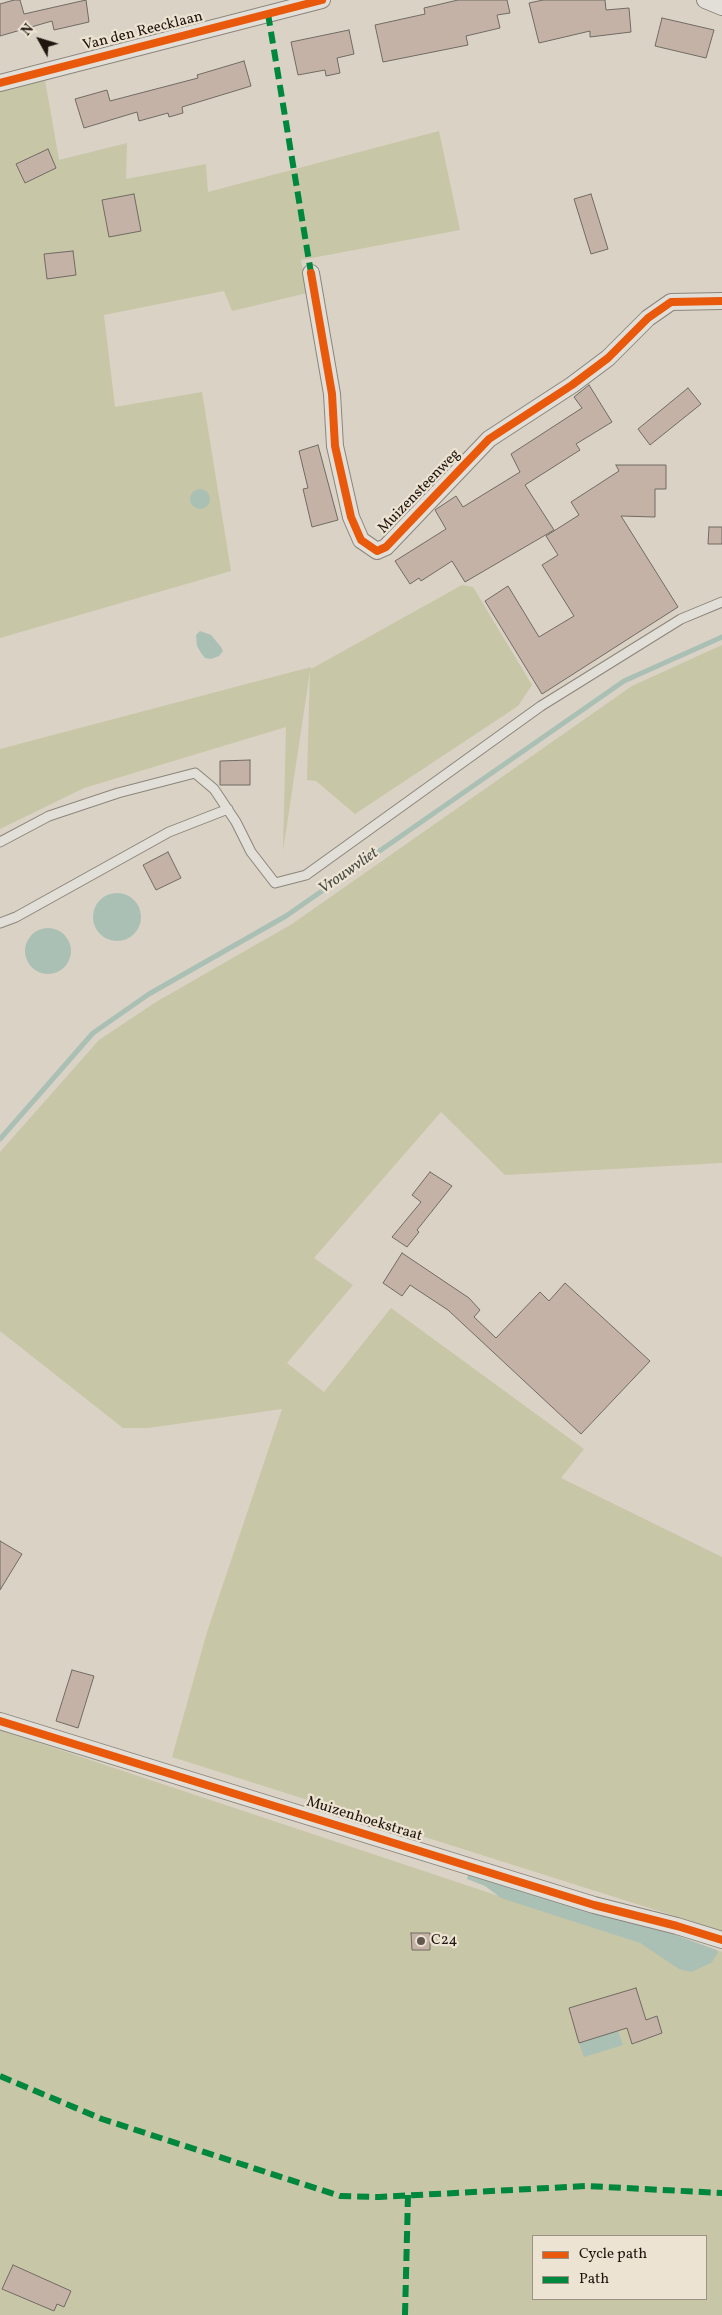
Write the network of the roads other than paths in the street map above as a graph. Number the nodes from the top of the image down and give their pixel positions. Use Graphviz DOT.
graph roads {
  1 [pos="322,0"];
  2 [pos="705,0"];
  3 [pos="722,7"];
  4 [pos="0,83"];
  5 [pos="312,273"];
  6 [pos="722,301"];
  7 [pos="722,602"];
  8 [pos="228,809"];
  9 [pos="0,842"];
  10 [pos="0,923"];
  11 [pos="0,1721"];
  12 [pos="722,1940"];
  1 -- 4 [label="street, Van den Reecklaan"];
  2 -- 3 [label="street"];
  5 -- 6 [label="street, Muizensteenweg"];
  7 -- 8 [label="lane"];
  8 -- 9 [label="lane"];
  8 -- 10 [label="lane"];
  11 -- 12 [label="street, Muizenhoekstraat"];
}
